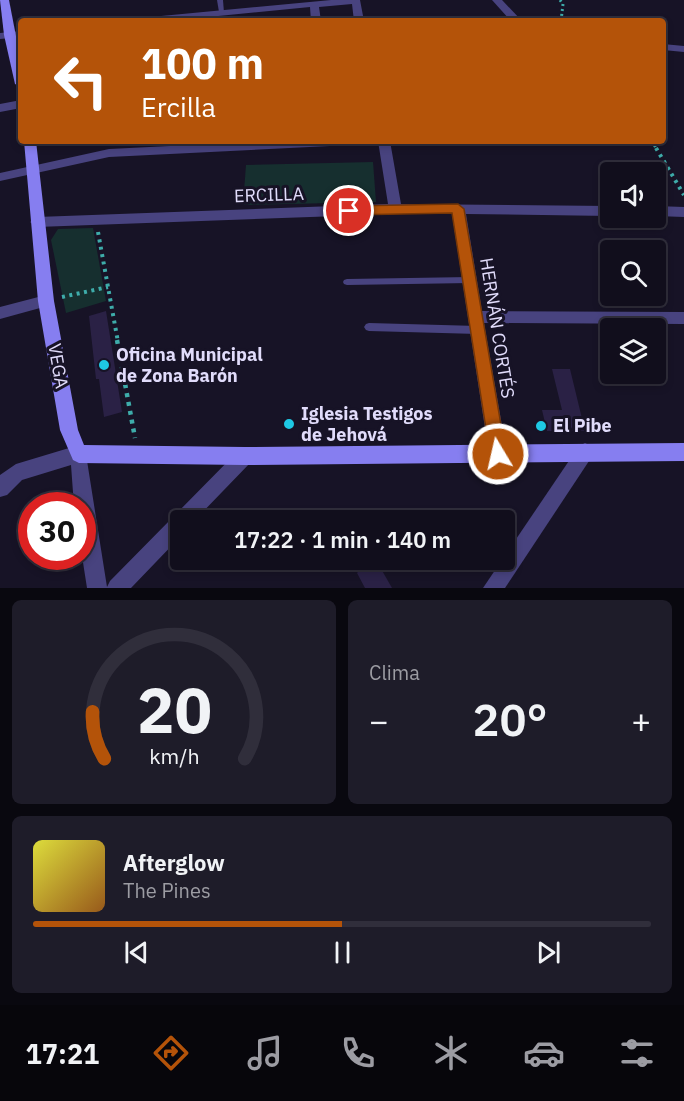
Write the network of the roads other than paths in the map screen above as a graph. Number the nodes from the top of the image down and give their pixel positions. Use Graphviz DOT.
graph roads {
  1 [pos="4,0"];
  2 [pos="220,0"];
  3 [pos="497,0"];
  4 [pos="356,1"];
  5 [pos="314,4"];
  6 [pos="222,12"];
  7 [pos="168,18"];
  8 [pos="316,18"];
  9 [pos="359,18"];
  10 [pos="515,18"];
  11 [pos="4,35"];
  12 [pos="666,47"];
  13 [pos="684,49"];
  14 [pos="18,75"];
  15 [pos="18,105"];
  16 [pos="0,108"];
  17 [pos="30,144"];
  18 [pos="290,144"];
  19 [pos="384,144"];
  20 [pos="33,169"];
  21 [pos="0,177"];
  22 [pos="395,209"];
  23 [pos="458,209"];
  24 [pos="600,211"];
  25 [pos="666,211"];
  26 [pos="684,212"];
  27 [pos="37,222"];
  28 [pos="470,280"];
  29 [pos="347,282"];
  30 [pos="46,301"];
  31 [pos="0,313"];
  32 [pos="684,318"];
  33 [pos="477,323"];
  34 [pos="369,327"];
  35 [pos="585,452"];
  36 [pos="684,452"];
  37 [pos="79,454"];
  38 [pos="498,454"];
  39 [pos="245,456"];
  40 [pos="8,473"];
  41 [pos="0,488"];
  42 [pos="193,510"];
  43 [pos="170,533"];
  44 [pos="97,588"];
  45 [pos="117,588"];
  46 [pos="493,588"];
  1 -- 11 [label="street"];
  2 -- 6 [label="lane"];
  3 -- 10 [label="street"];
  4 -- 5 [label="street"];
  4 -- 9 [label="street"];
  5 -- 6 [label="street"];
  5 -- 8 [label="street"];
  6 -- 7 [label="street"];
  11 -- 14 [label="street"];
  12 -- 13 [label="street"];
  15 -- 16 [label="street"];
  17 -- 20 [label="street, VEGA"];
  18 -- 20 [label="street"];
  19 -- 22 [label="street"];
  20 -- 21 [label="street"];
  20 -- 27 [label="street, VEGA"];
  22 -- 23 [label="street, ERCILLA"];
  22 -- 27 [label="street, ERCILLA"];
  23 -- 24 [label="street, ERCILLA"];
  23 -- 28 [label="street, HERNÁN CORTÉS"];
  25 -- 26 [label="street"];
  27 -- 30 [label="street, VEGA"];
  28 -- 29 [label="lane"];
  28 -- 33 [label="street, HERNÁN CORTÉS"];
  30 -- 31 [label="street"];
  30 -- 37 [label="street, VEGA"];
  32 -- 33 [label="street"];
  33 -- 34 [label="lane"];
  33 -- 38 [label="street, HERNÁN CORTÉS"];
  35 -- 36 [label="street"];
  35 -- 38 [label="street"];
  35 -- 46 [label="street"];
  37 -- 39 [label="street"];
  37 -- 40 [label="street"];
  37 -- 44 [label="street, VEGA"];
  38 -- 39 [label="street"];
  39 -- 42 [label="street"];
  40 -- 41 [label="street"];
  43 -- 45 [label="street"];
}
